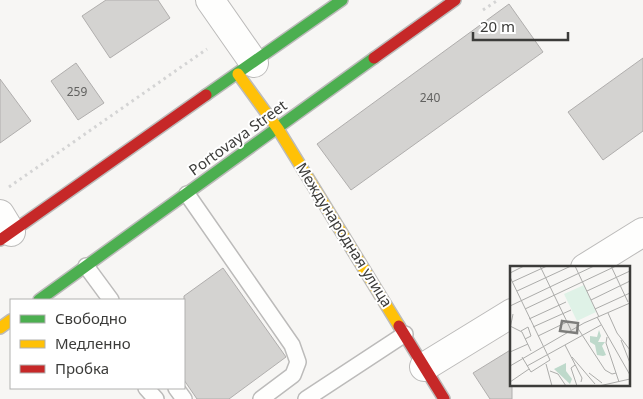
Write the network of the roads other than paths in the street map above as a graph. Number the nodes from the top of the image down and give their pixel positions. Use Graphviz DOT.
graph roads {
  1 [pos="210,0"];
  2 [pos="342,0"];
  3 [pos="455,0"];
  4 [pos="246,69"];
  5 [pos="278,128"];
  6 [pos="187,194"];
  7 [pos="4,229"];
  8 [pos="643,232"];
  9 [pos="86,266"];
  10 [pos="588,266"];
  11 [pos="55,289"];
  12 [pos="40,299"];
  13 [pos="65,299"];
  14 [pos="110,299"];
  15 [pos="510,314"];
  16 [pos="405,334"];
  17 [pos="424,367"];
  18 [pos="147,389"];
  19 [pos="156,399"];
  20 [pos="261,399"];
  21 [pos="306,399"];
  22 [pos="444,399"];
  1 -- 4 [label="street, Международная улица"];
  2 -- 4 [label="main road"];
  3 -- 5 [label="main road, Portovaya Street"];
  4 -- 5 [label="main road, Международная улица"];
  4 -- 7 [label="main road"];
  5 -- 6 [label="main road, Portovaya Street"];
  5 -- 16 [label="main road, Международная улица"];
  6 -- 9 [label="main road, Portovaya Street"];
  6 -- 20 [label="lane"];
  8 -- 10 [label="street"];
  9 -- 11 [label="main road, Portovaya Street"];
  9 -- 14 [label="lane"];
  11 -- 12 [label="main road, Portovaya Street"];
  11 -- 13 [label="lane"];
  15 -- 17 [label="street"];
  16 -- 17 [label="main road, Международная улица"];
  16 -- 21 [label="lane"];
  17 -- 22 [label="main road, Международная улица"];
  18 -- 19 [label="lane"];
}
